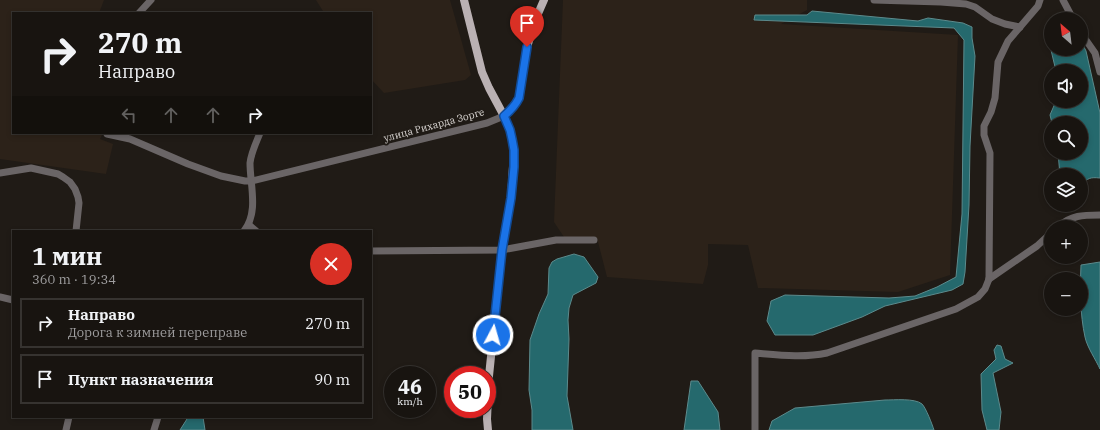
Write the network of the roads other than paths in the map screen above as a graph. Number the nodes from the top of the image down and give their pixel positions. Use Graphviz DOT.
graph roads {
  1 [pos="151,0"];
  2 [pos="464,0"];
  3 [pos="544,0"];
  4 [pos="874,0"];
  5 [pos="1040,0"];
  6 [pos="1063,0"];
  7 [pos="139,12"];
  8 [pos="1069,12"];
  9 [pos="1020,27"];
  10 [pos="1088,40"];
  11 [pos="1097,50"];
  12 [pos="1100,72"];
  13 [pos="504,116"];
  14 [pos="107,134"];
  15 [pos="260,134"];
  16 [pos="0,173"];
  17 [pos="252,181"];
  18 [pos="1100,215"];
  19 [pos="1068,220"];
  20 [pos="247,228"];
  21 [pos="76,230"];
  22 [pos="594,240"];
  23 [pos="1044,240"];
  24 [pos="502,250"];
  25 [pos="372,251"];
  26 [pos="989,279"];
  27 [pos="0,297"];
  28 [pos="12,300"];
  29 [pos="69,418"];
  30 [pos="158,418"];
  31 [pos="66,430"];
  32 [pos="154,430"];
  33 [pos="488,430"];
  34 [pos="755,430"];
  1 -- 7 [label="street"];
  2 -- 13 [label="main road"];
  3 -- 13 [label="main road"];
  4 -- 9 [label="street"];
  5 -- 9 [label="street"];
  6 -- 8 [label="street"];
  9 -- 26 [label="street"];
  10 -- 11 [label="street"];
  11 -- 12 [label="street"];
  13 -- 17 [label="street, улица Рихарда Зорге"];
  13 -- 24 [label="main road"];
  14 -- 17 [label="street, улица Рихарда Зорге"];
  15 -- 17 [label="street"];
  16 -- 21 [label="street"];
  17 -- 20 [label="street"];
  18 -- 19 [label="street"];
  22 -- 24 [label="street"];
  23 -- 26 [label="street"];
  24 -- 25 [label="street"];
  24 -- 33 [label="main road"];
  26 -- 34 [label="street"];
  27 -- 28 [label="street"];
  29 -- 31 [label="street"];
  30 -- 32 [label="street"];
}
